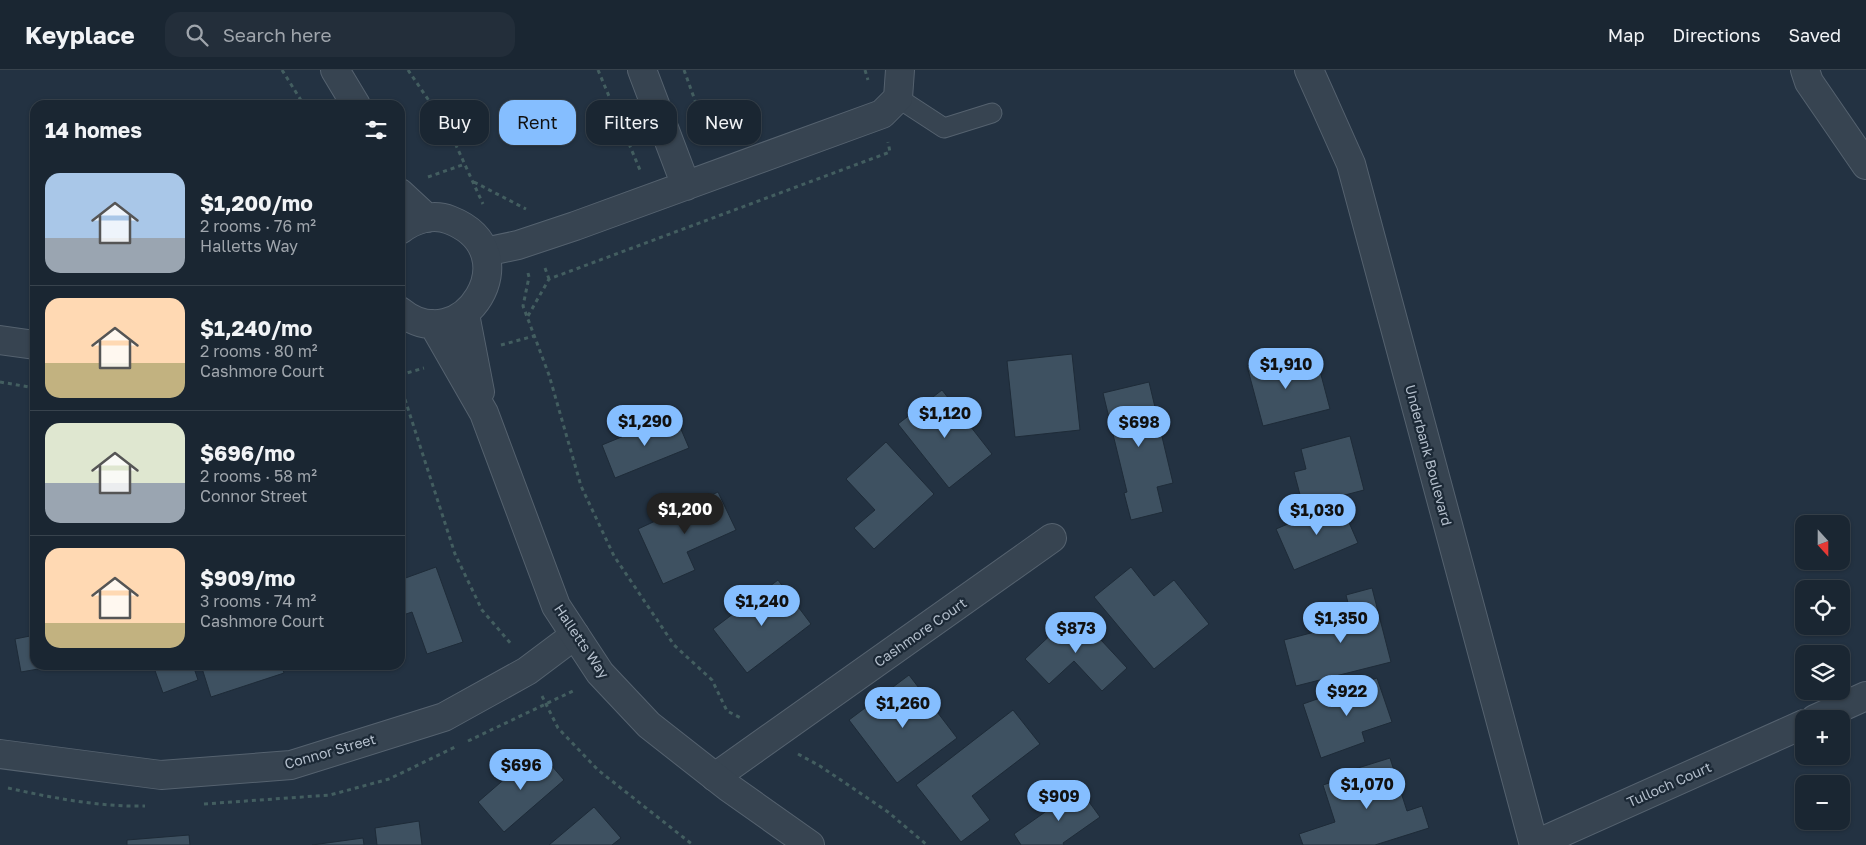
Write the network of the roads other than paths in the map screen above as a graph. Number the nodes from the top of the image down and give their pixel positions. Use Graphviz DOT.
graph roads {
  1 [pos="335,70"];
  2 [pos="642,70"];
  3 [pos="900,70"];
  4 [pos="1309,70"];
  5 [pos="1805,70"];
  6 [pos="353,100"];
  7 [pos="890,106"];
  8 [pos="992,112"];
  9 [pos="1866,165"];
  10 [pos="686,186"];
  11 [pos="405,198"];
  12 [pos="426,218"];
  13 [pos="405,226"];
  14 [pos="485,252"];
  15 [pos="405,314"];
  16 [pos="465,314"];
  17 [pos="433,324"];
  18 [pos="0,340"];
  19 [pos="30,344"];
  20 [pos="484,413"];
  21 [pos="1052,538"];
  22 [pos="575,635"];
  23 [pos="1866,696"];
  24 [pos="1835,710"];
  25 [pos="1795,728"];
  26 [pos="0,754"];
  27 [pos="715,777"];
  28 [pos="810,845"];
  29 [pos="1534,845"];
  1 -- 6 [label="street"];
  2 -- 10 [label="street"];
  3 -- 7 [label="street"];
  4 -- 29 [label="street, Underbank Boulevard"];
  5 -- 9 [label="street"];
  7 -- 8 [label="lane"];
  7 -- 10 [label="street"];
  10 -- 14 [label="street"];
  11 -- 12 [label="street"];
  12 -- 13 [label="street"];
  12 -- 14 [label="street"];
  14 -- 16 [label="street"];
  15 -- 17 [label="street"];
  16 -- 17 [label="street"];
  16 -- 20 [label="street, Halletts Way"];
  17 -- 20 [label="street, Halletts Way"];
  18 -- 19 [label="street"];
  20 -- 22 [label="street, Halletts Way"];
  21 -- 27 [label="street, Cashmore Court"];
  22 -- 26 [label="street, Connor Street"];
  22 -- 27 [label="street, Halletts Way"];
  23 -- 24 [label="street"];
  25 -- 29 [label="street, Tulloch Court"];
  27 -- 28 [label="street, Halletts Way"];
}
